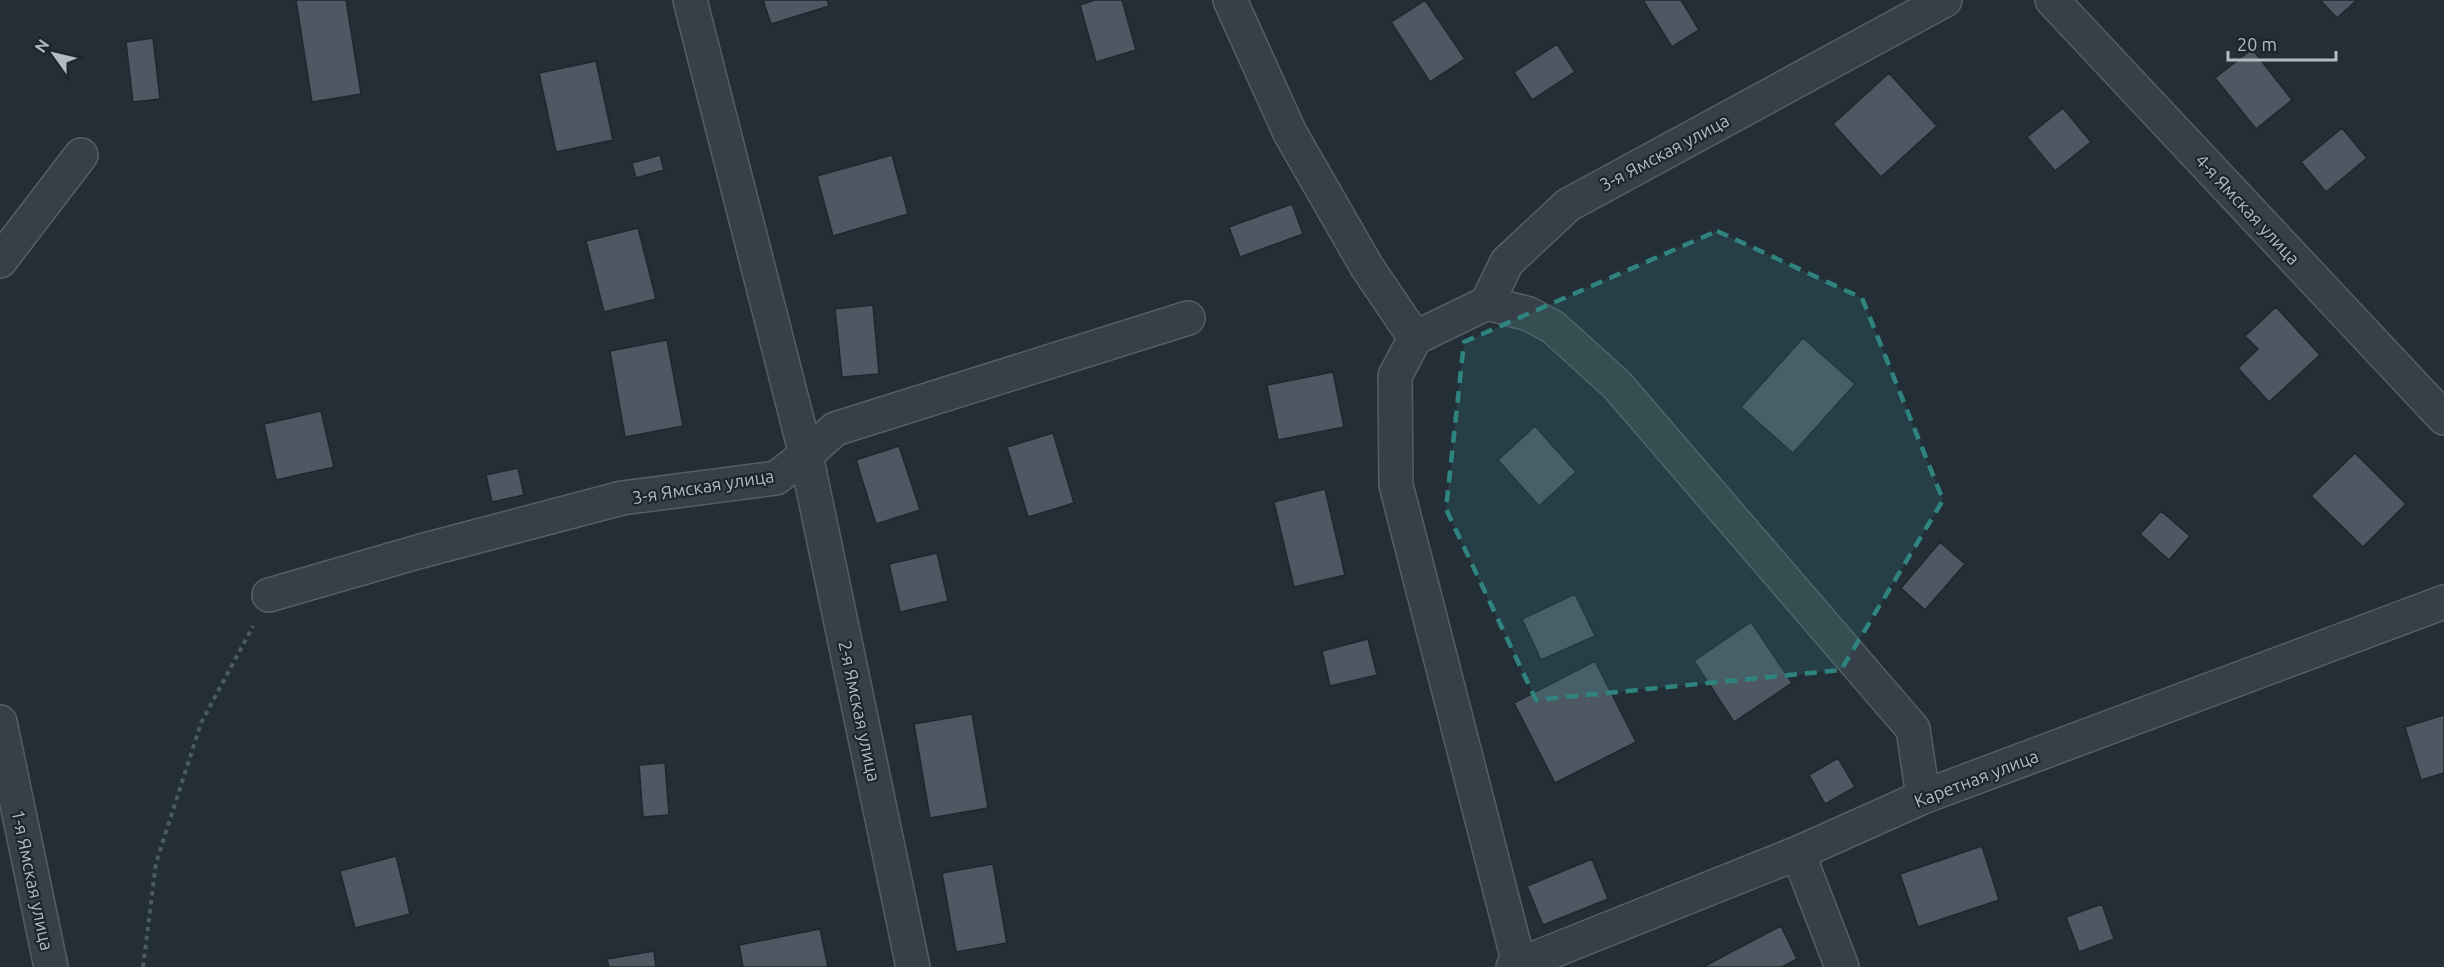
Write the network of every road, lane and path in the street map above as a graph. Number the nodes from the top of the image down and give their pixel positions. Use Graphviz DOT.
graph roads {
  1 [pos="690,0"];
  2 [pos="1230,0"];
  3 [pos="1945,0"];
  4 [pos="2052,0"];
  5 [pos="81,155"];
  6 [pos="0,261"];
  7 [pos="1486,303"];
  8 [pos="1188,318"];
  9 [pos="1415,338"];
  10 [pos="2444,418"];
  11 [pos="806,455"];
  12 [pos="269,595"];
  13 [pos="2444,602"];
  14 [pos="0,722"];
  15 [pos="1923,797"];
  16 [pos="1798,853"];
  17 [pos="1516,966"];
  18 [pos="51,967"];
  19 [pos="143,967"];
  20 [pos="913,967"];
  21 [pos="1842,967"];
  1 -- 11 [label="street, 2-я Ямская улица"];
  2 -- 9 [label="street"];
  3 -- 7 [label="street, 3-я Ямская улица"];
  4 -- 10 [label="street, 4-я Ямская улица"];
  5 -- 6 [label="street"];
  7 -- 9 [label="street"];
  7 -- 15 [label="street"];
  8 -- 11 [label="street, 3-я Ямская улица"];
  9 -- 17 [label="street"];
  11 -- 12 [label="street, 3-я Ямская улица"];
  11 -- 20 [label="street, 2-я Ямская улица"];
  12 -- 19 [label="path"];
  13 -- 15 [label="street, Каретная улица"];
  14 -- 18 [label="street, 1-я Ямская улица"];
  15 -- 16 [label="street, Каретная улица"];
  16 -- 17 [label="street, Каретная улица"];
  16 -- 21 [label="street"];
}
